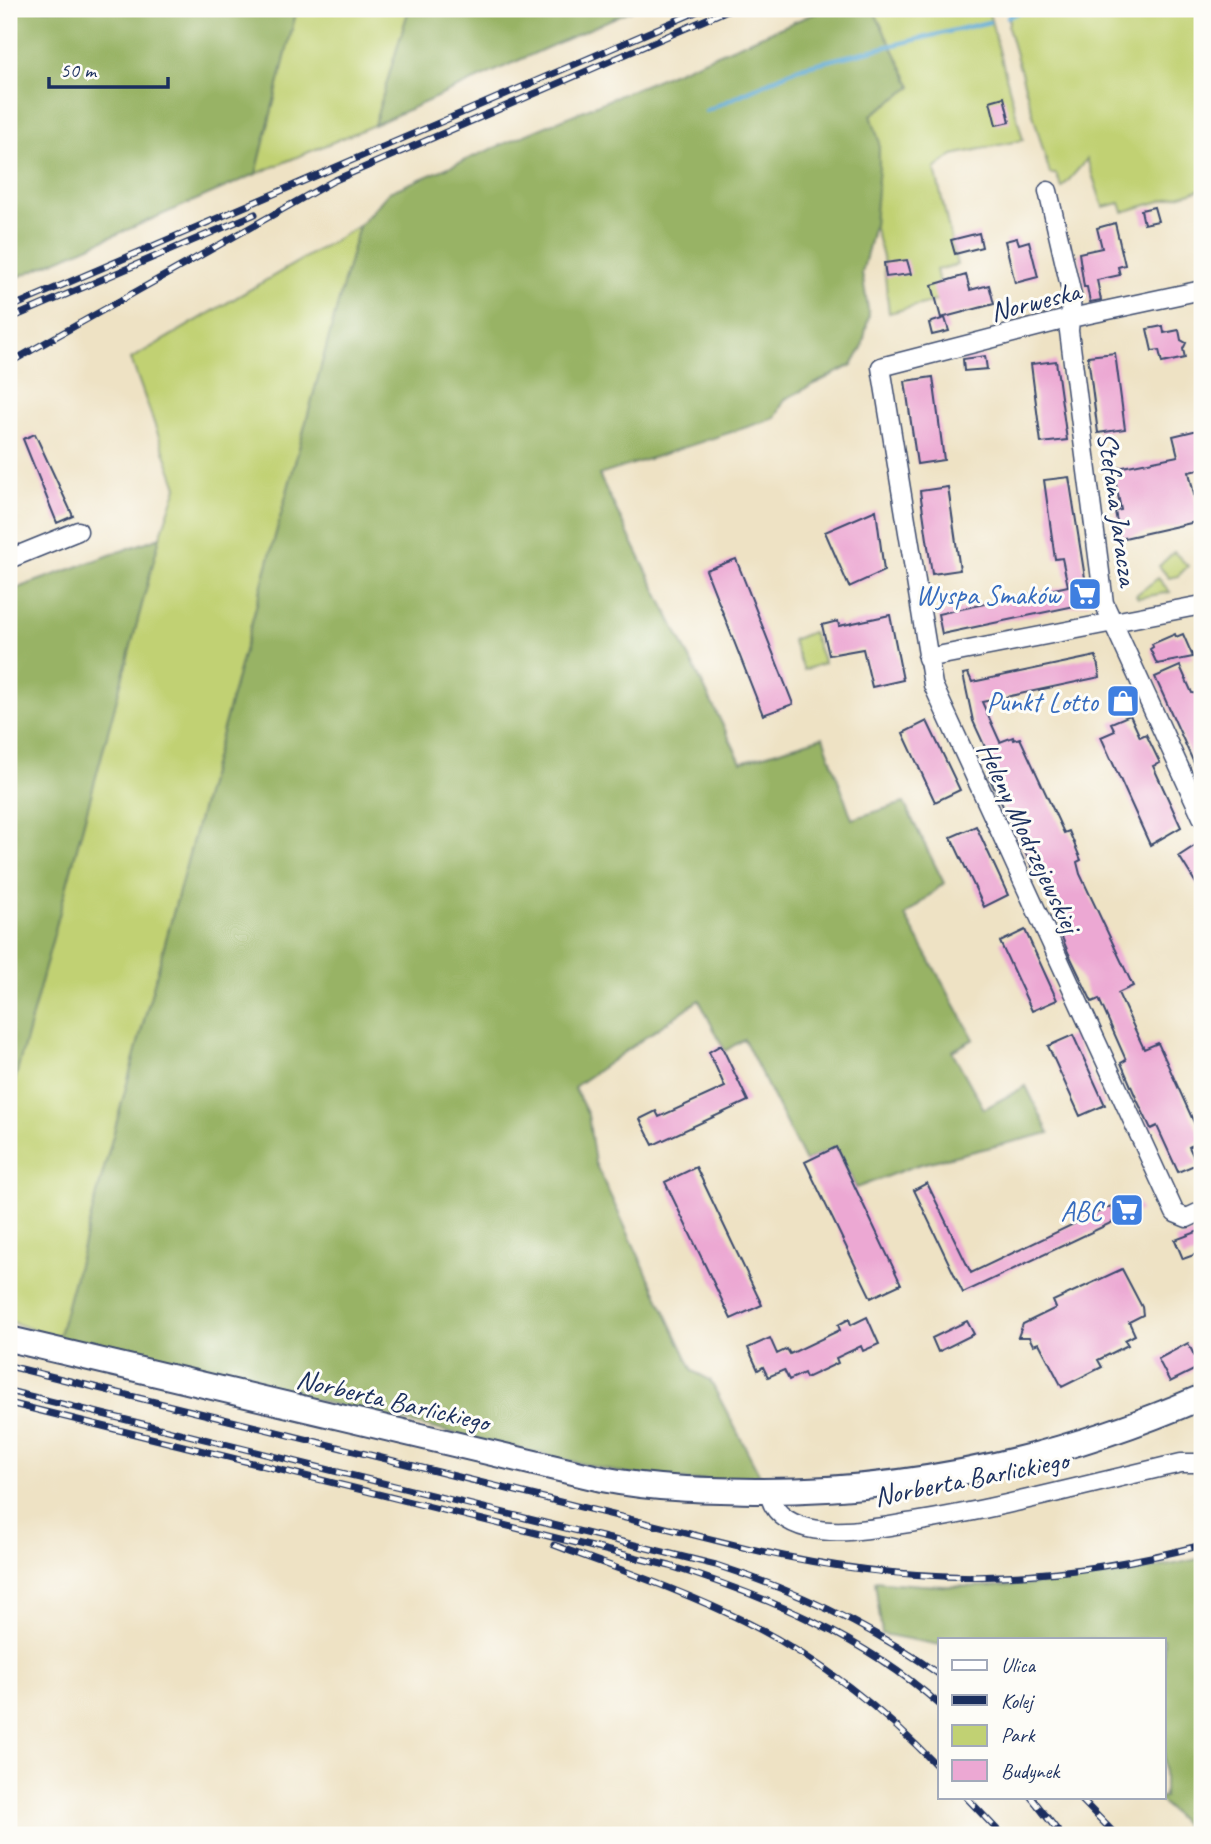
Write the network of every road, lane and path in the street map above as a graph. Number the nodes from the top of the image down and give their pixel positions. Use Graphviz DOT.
graph roads {
  1 [pos="1048,191"];
  2 [pos="1202,290"];
  3 [pos="1071,318"];
  4 [pos="881,367"];
  5 [pos="78,531"];
  6 [pos="9,559"];
  7 [pos="1202,605"];
  8 [pos="1113,621"];
  9 [pos="927,658"];
  10 [pos="1202,817"];
  11 [pos="1195,1215"];
  12 [pos="9,1339"];
  13 [pos="1202,1397"];
  14 [pos="1202,1463"];
  15 [pos="769,1491"];
  1 -- 3 [label="street, Stefana Jaracza"];
  2 -- 3 [label="street, Norweska"];
  3 -- 4 [label="street, Norweska"];
  3 -- 8 [label="street, Stefana Jaracza"];
  4 -- 9 [label="street, Heleny Modrzejewskiej"];
  5 -- 6 [label="street"];
  7 -- 8 [label="street"];
  8 -- 9 [label="street"];
  8 -- 10 [label="street, Stefana Jaracza"];
  9 -- 11 [label="street, Heleny Modrzejewskiej"];
  12 -- 15 [label="street, Norberta Barlickiego"];
  13 -- 15 [label="street, Norberta Barlickiego"];
  14 -- 15 [label="street, Norberta Barlickiego"];
}
